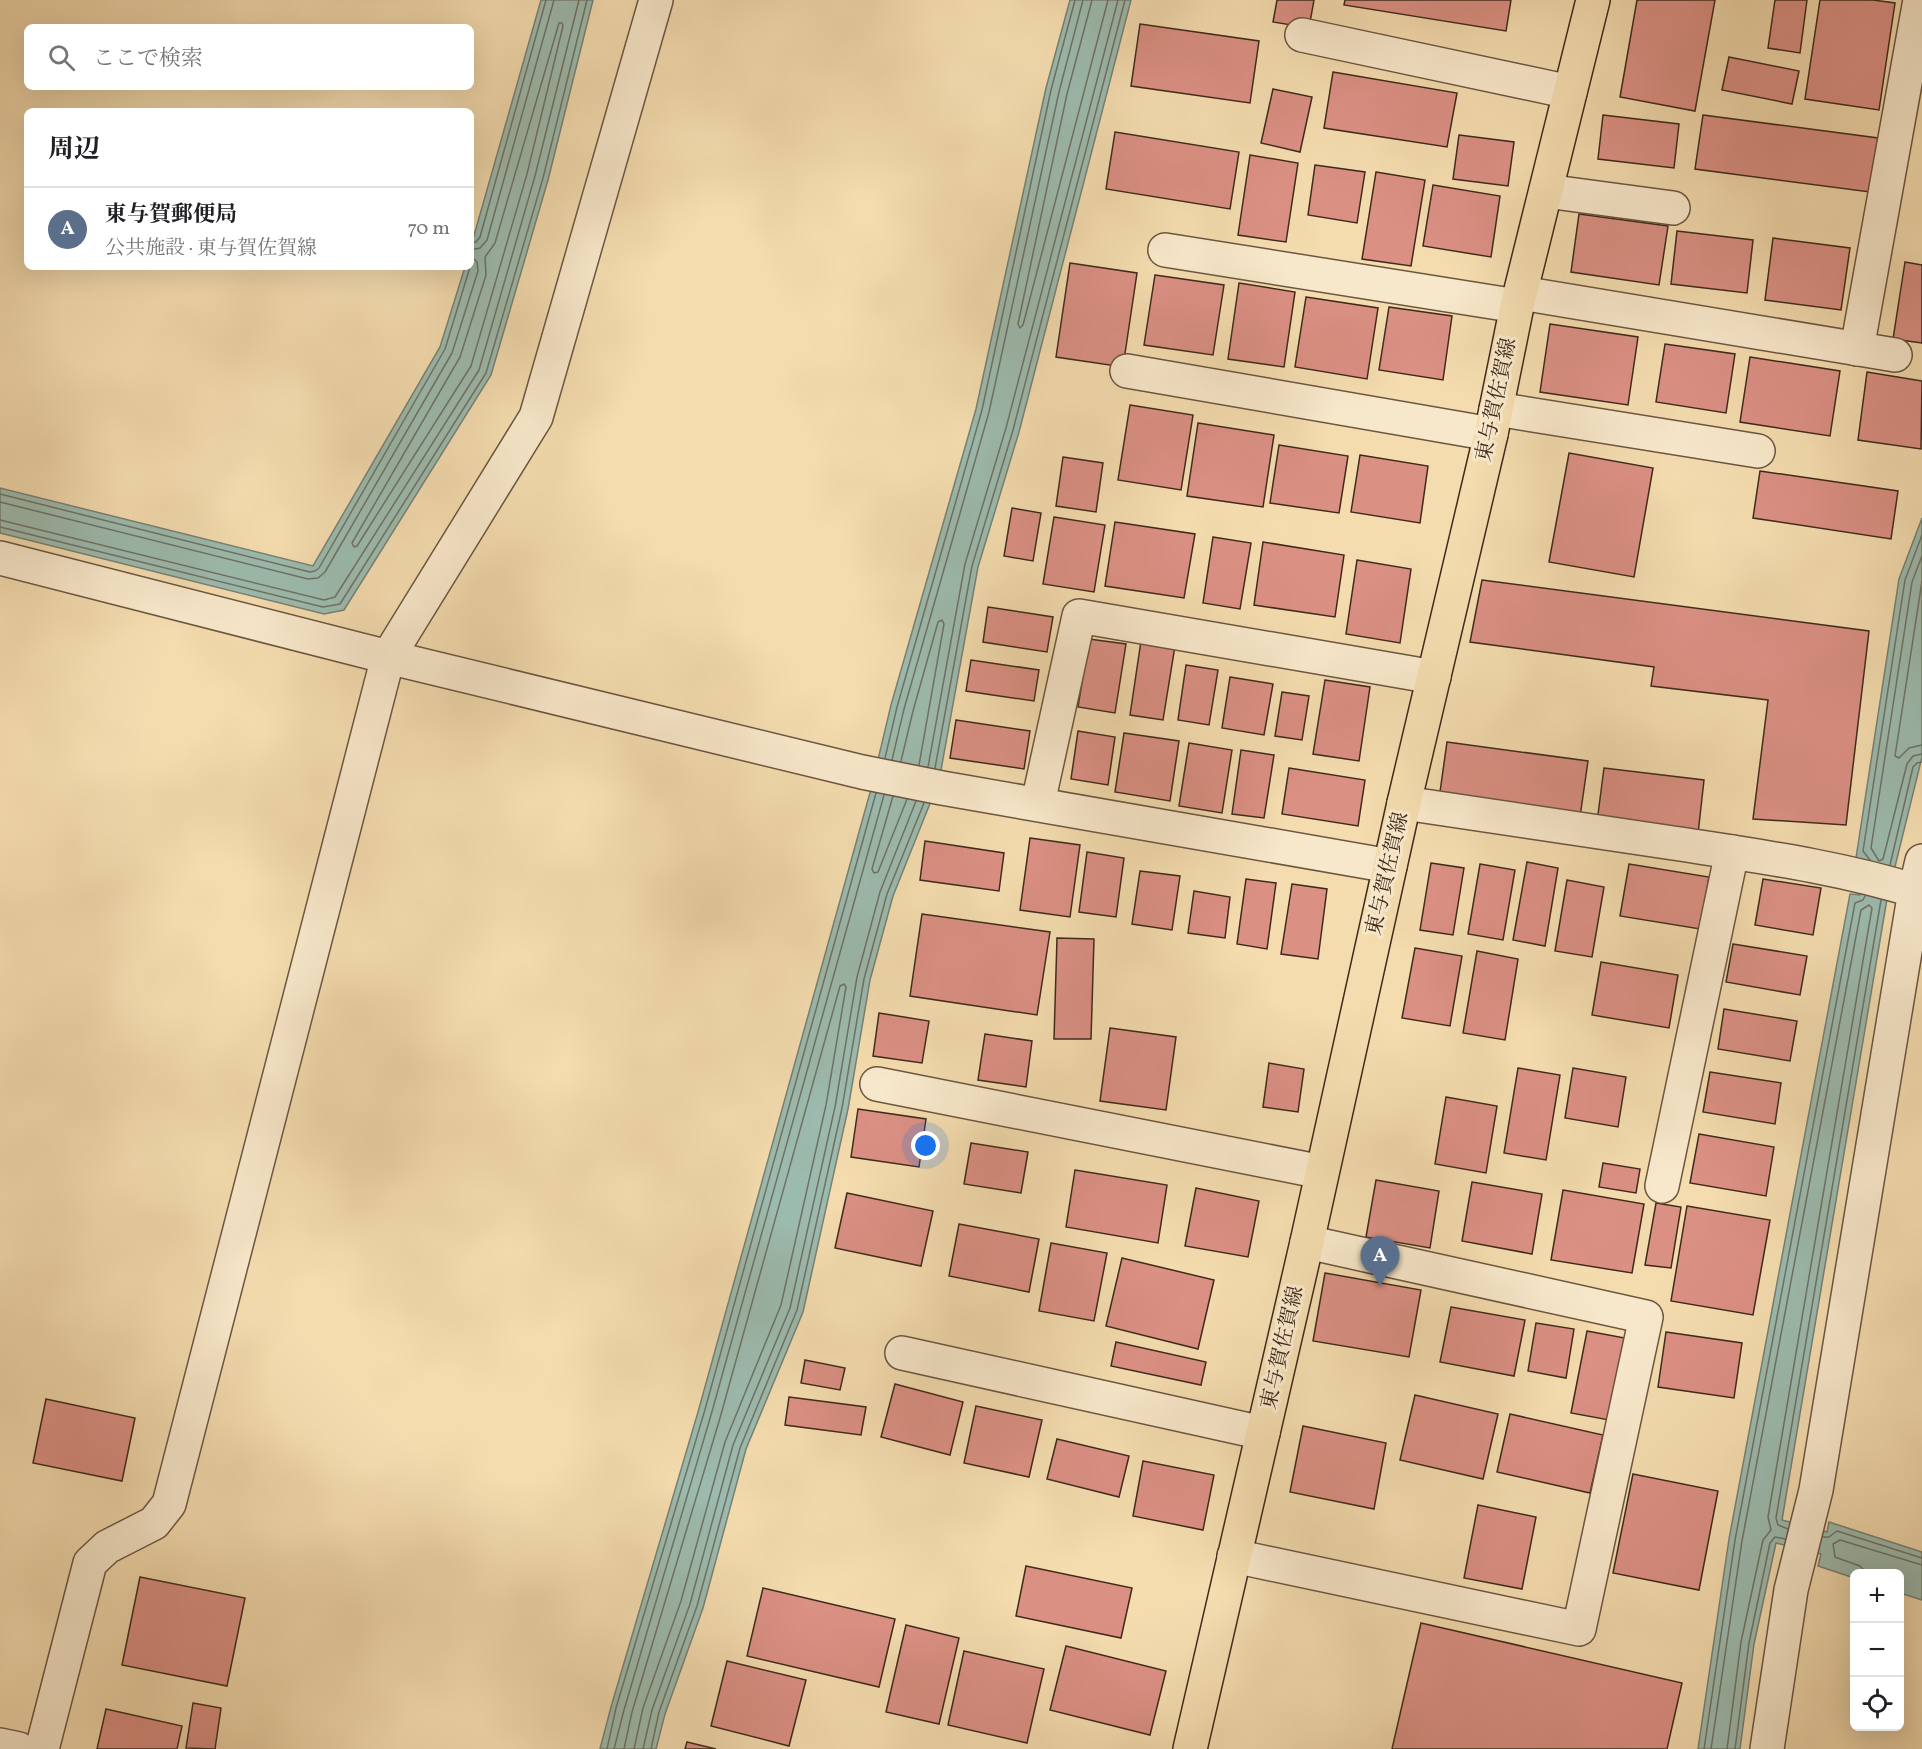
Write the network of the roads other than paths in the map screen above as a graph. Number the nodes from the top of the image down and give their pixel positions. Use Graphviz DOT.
graph roads {
  1 [pos="656,0"];
  2 [pos="1593,0"];
  3 [pos="1920,0"];
  4 [pos="1302,35"];
  5 [pos="1570,92"];
  6 [pos="1546,191"];
  7 [pos="1673,208"];
  8 [pos="1165,250"];
  9 [pos="1519,299"];
  10 [pos="1857,349"];
  11 [pos="1895,355"];
  12 [pos="1126,371"];
  13 [pos="1493,422"];
  14 [pos="1758,451"];
  15 [pos="0,558"];
  16 [pos="388,657"];
  17 [pos="1434,677"];
  18 [pos="1038,803"];
  19 [pos="1404,803"];
  20 [pos="1732,852"];
  21 [pos="1390,866"];
  22 [pos="1914,882"];
  23 [pos="877,1084"];
  24 [pos="1322,1172"];
  25 [pos="1662,1186"];
  26 [pos="1307,1242"];
  27 [pos="902,1353"];
  28 [pos="1263,1433"];
  29 [pos="1234,1556"];
  30 [pos="0,1744"];
  31 [pos="19,1749"];
  32 [pos="42,1749"];
  33 [pos="1190,1749"];
  34 [pos="1767,1749"];
  1 -- 16 [label="street"];
  2 -- 5 [label="main road, 東与賀佐賀線"];
  3 -- 10 [label="street"];
  4 -- 5 [label="street"];
  5 -- 6 [label="main road, 東与賀佐賀線"];
  6 -- 7 [label="street"];
  6 -- 9 [label="main road, 東与賀佐賀線"];
  8 -- 9 [label="street"];
  9 -- 10 [label="street"];
  9 -- 13 [label="main road, 東与賀佐賀線"];
  10 -- 11 [label="street"];
  12 -- 13 [label="street"];
  13 -- 14 [label="street"];
  13 -- 17 [label="main road, 東与賀佐賀線"];
  15 -- 16 [label="street"];
  16 -- 18 [label="street"];
  16 -- 32 [label="street"];
  17 -- 18 [label="street"];
  17 -- 19 [label="main road, 東与賀佐賀線"];
  18 -- 21 [label="street"];
  19 -- 20 [label="street"];
  19 -- 21 [label="main road, 東与賀佐賀線"];
  20 -- 22 [label="street"];
  20 -- 25 [label="street"];
  21 -- 24 [label="main road, 東与賀佐賀線"];
  22 -- 34 [label="street"];
  23 -- 24 [label="street"];
  24 -- 26 [label="main road, 東与賀佐賀線"];
  26 -- 28 [label="main road, 東与賀佐賀線"];
  26 -- 29 [label="street"];
  27 -- 28 [label="street"];
  28 -- 29 [label="main road, 東与賀佐賀線"];
  29 -- 33 [label="main road, 東与賀佐賀線"];
  30 -- 31 [label="street"];
}
